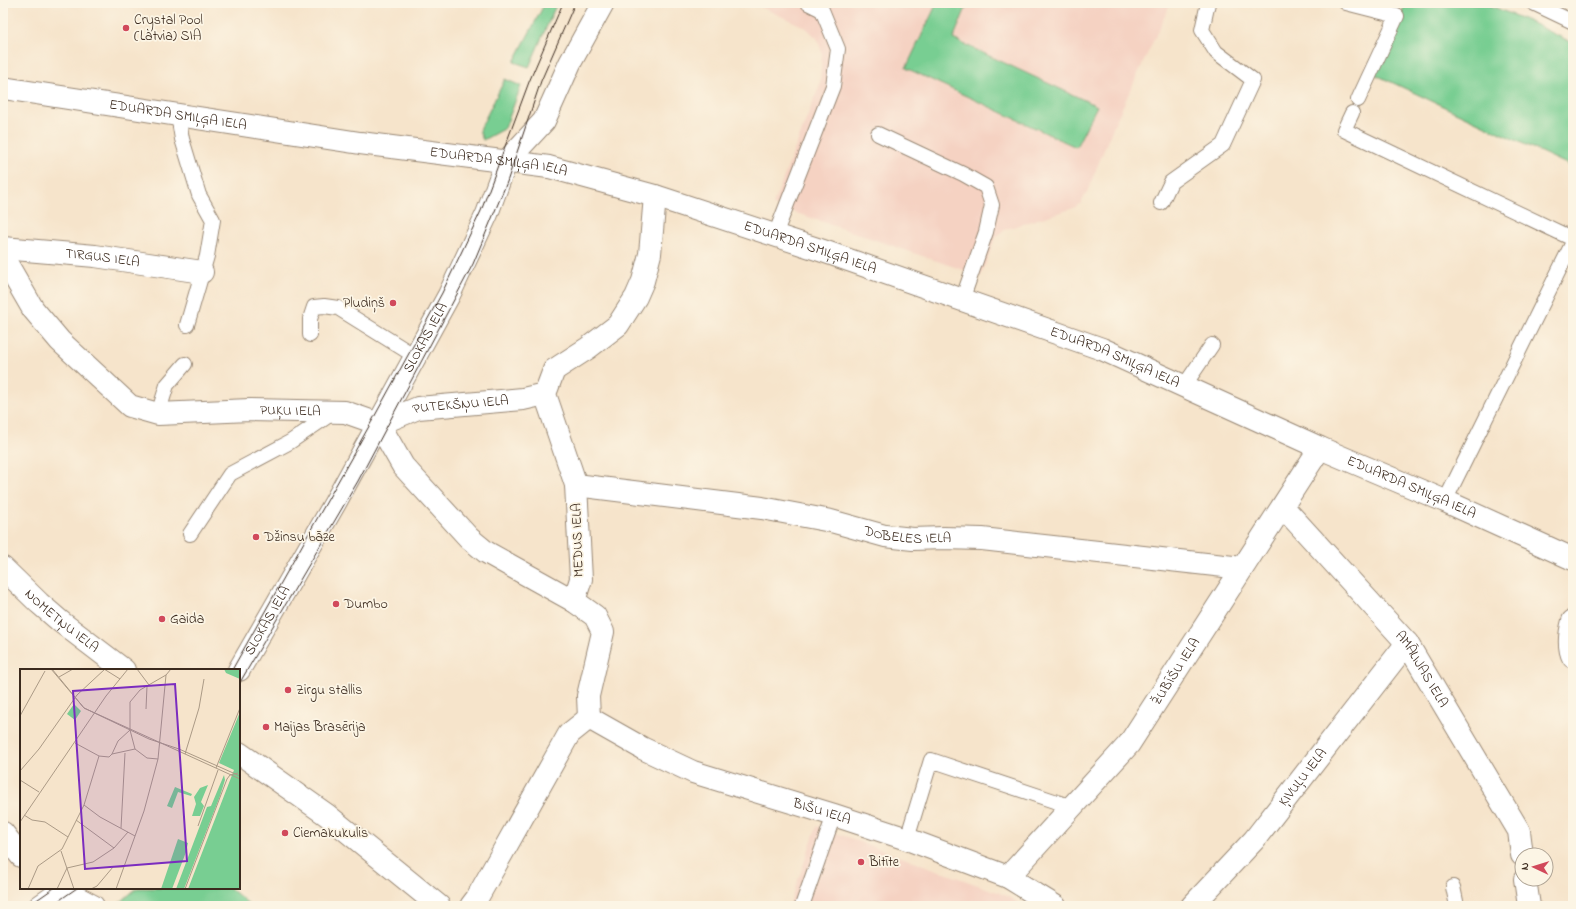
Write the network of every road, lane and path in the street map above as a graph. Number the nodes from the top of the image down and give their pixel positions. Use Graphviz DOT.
graph roads {
  1 [pos="603,3"];
  2 [pos="808,3"];
  3 [pos="1208,3"];
  4 [pos="1346,3"];
  5 [pos="1533,3"];
  6 [pos="1387,8"];
  7 [pos="1573,22"];
  8 [pos="3,88"];
  9 [pos="178,115"];
  10 [pos="878,134"];
  11 [pos="506,162"];
  12 [pos="655,196"];
  13 [pos="1161,203"];
  14 [pos="775,235"];
  15 [pos="1573,239"];
  16 [pos="1573,242"];
  17 [pos="3,248"];
  18 [pos="3,257"];
  19 [pos="202,272"];
  20 [pos="962,300"];
  21 [pos="187,325"];
  22 [pos="310,334"];
  23 [pos="1212,345"];
  24 [pos="415,356"];
  25 [pos="185,364"];
  26 [pos="1184,386"];
  27 [pos="545,394"];
  28 [pos="335,412"];
  29 [pos="158,414"];
  30 [pos="379,424"];
  31 [pos="1320,448"];
  32 [pos="576,485"];
  33 [pos="1445,501"];
  34 [pos="1283,507"];
  35 [pos="190,534"];
  36 [pos="1573,559"];
  37 [pos="3,568"];
  38 [pos="1242,568"];
  39 [pos="574,601"];
  40 [pos="1573,622"];
  41 [pos="1407,643"];
  42 [pos="1573,657"];
  43 [pos="123,669"];
  44 [pos="240,669"];
  45 [pos="589,718"];
  46 [pos="240,754"];
  47 [pos="1072,807"];
  48 [pos="834,815"];
  49 [pos="3,833"];
  50 [pos="907,840"];
  51 [pos="1521,847"];
  52 [pos="20,855"];
  53 [pos="1008,877"];
  54 [pos="1526,887"];
  55 [pos="1453,888"];
  56 [pos="62,889"];
  57 [pos="40,906"];
  58 [pos="93,906"];
  59 [pos="439,906"];
  60 [pos="472,906"];
  61 [pos="802,906"];
  62 [pos="1055,906"];
  63 [pos="1192,906"];
  64 [pos="1457,906"];
  65 [pos="1529,906"];
  1 -- 11 [label="street, SLOKAS IELA"];
  2 -- 14 [label="lane"];
  3 -- 13 [label="lane"];
  4 -- 6 [label="lane"];
  5 -- 7 [label="lane"];
  6 -- 15 [label="lane"];
  8 -- 9 [label="street, EDUARDA SMIĻĢA IELA"];
  9 -- 11 [label="street, EDUARDA SMIĻĢA IELA"];
  9 -- 19 [label="lane"];
  10 -- 20 [label="lane"];
  11 -- 12 [label="street, EDUARDA SMIĻĢA IELA"];
  11 -- 24 [label="street, SLOKAS IELA"];
  12 -- 14 [label="street, EDUARDA SMIĻĢA IELA"];
  12 -- 27 [label="street"];
  14 -- 20 [label="street, EDUARDA SMIĻĢA IELA"];
  16 -- 33 [label="lane"];
  17 -- 19 [label="street, TIRGUS IELA"];
  18 -- 29 [label="street, PUĶU IELA"];
  19 -- 21 [label="lane"];
  20 -- 26 [label="street, EDUARDA SMIĻĢA IELA"];
  22 -- 24 [label="lane"];
  23 -- 26 [label="lane"];
  24 -- 30 [label="street, SLOKAS IELA"];
  25 -- 29 [label="lane"];
  26 -- 31 [label="street, EDUARDA SMIĻĢA IELA"];
  27 -- 30 [label="street, PUTEKŠŅU IELA"];
  27 -- 32 [label="street, MEDUS IELA"];
  28 -- 29 [label="street, PUĶU IELA"];
  28 -- 30 [label="street, PUĶU IELA"];
  28 -- 35 [label="lane"];
  30 -- 39 [label="street"];
  30 -- 44 [label="street, SLOKAS IELA"];
  31 -- 33 [label="street, EDUARDA SMIĻĢA IELA"];
  31 -- 34 [label="street, ŽUBĪŠU IELA"];
  32 -- 38 [label="street, DOBELES IELA"];
  32 -- 39 [label="street, MEDUS IELA"];
  33 -- 36 [label="street, EDUARDA SMIĻĢA IELA"];
  34 -- 38 [label="street, ŽUBĪŠU IELA"];
  34 -- 41 [label="street, AMĀLIJAS IELA"];
  37 -- 43 [label="street, NOMETŅU IELA"];
  38 -- 47 [label="street, ŽUBĪŠU IELA"];
  39 -- 45 [label="street"];
  40 -- 42 [label="street"];
  41 -- 51 [label="street, AMĀLIJAS IELA"];
  41 -- 63 [label="street, ĶIVUĻU IELA"];
  45 -- 48 [label="street, BIŠU IELA"];
  45 -- 60 [label="street"];
  46 -- 59 [label="street"];
  47 -- 50 [label="lane"];
  47 -- 53 [label="street, ŽUBĪŠU IELA"];
  48 -- 50 [label="street, BIŠU IELA"];
  48 -- 61 [label="lane"];
  49 -- 52 [label="street"];
  50 -- 53 [label="street, BIŠU IELA"];
  53 -- 62 [label="street, BIŠU IELA"];
  54 -- 65 [label="street"];
  55 -- 64 [label="lane"];
  56 -- 57 [label="street"];
  56 -- 58 [label="street"];
}
